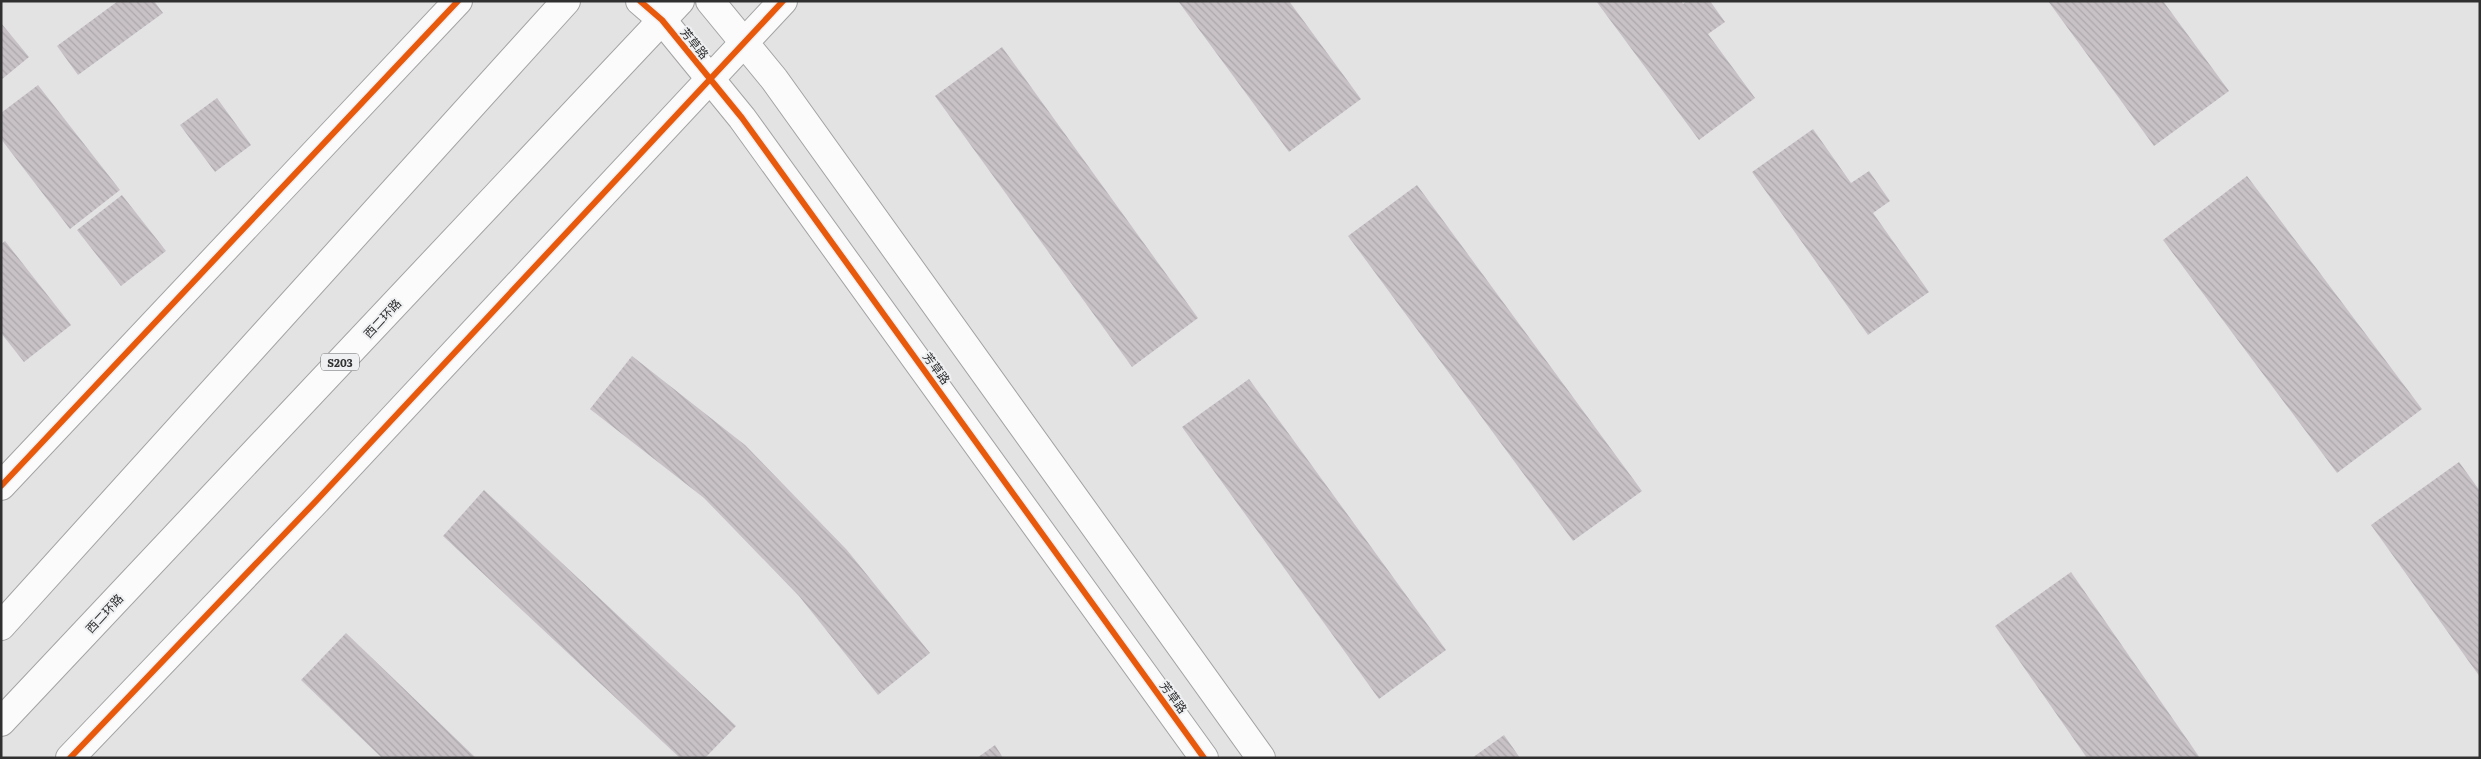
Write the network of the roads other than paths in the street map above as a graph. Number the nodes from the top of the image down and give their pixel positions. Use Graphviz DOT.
graph roads {
  1 [pos="458,1"];
  2 [pos="566,1"];
  3 [pos="640,1"];
  4 [pos="710,1"];
  5 [pos="783,1"];
  6 [pos="671,11"];
  7 [pos="744,43"];
  8 [pos="711,80"];
  9 [pos="1,486"];
  10 [pos="1,626"];
  11 [pos="1,722"];
  12 [pos="70,758"];
  13 [pos="1204,758"];
  14 [pos="1261,758"];
  1 -- 9 [label="street"];
  2 -- 10 [label="street"];
  3 -- 6 [label="street, 芳草路"];
  4 -- 7 [label="street"];
  5 -- 7 [label="street"];
  6 -- 8 [label="street, 芳草路"];
  6 -- 11 [label="street, 西二环路 / S203"];
  7 -- 8 [label="street"];
  7 -- 14 [label="street"];
  8 -- 12 [label="street"];
  8 -- 13 [label="street, 芳草路"];
}
